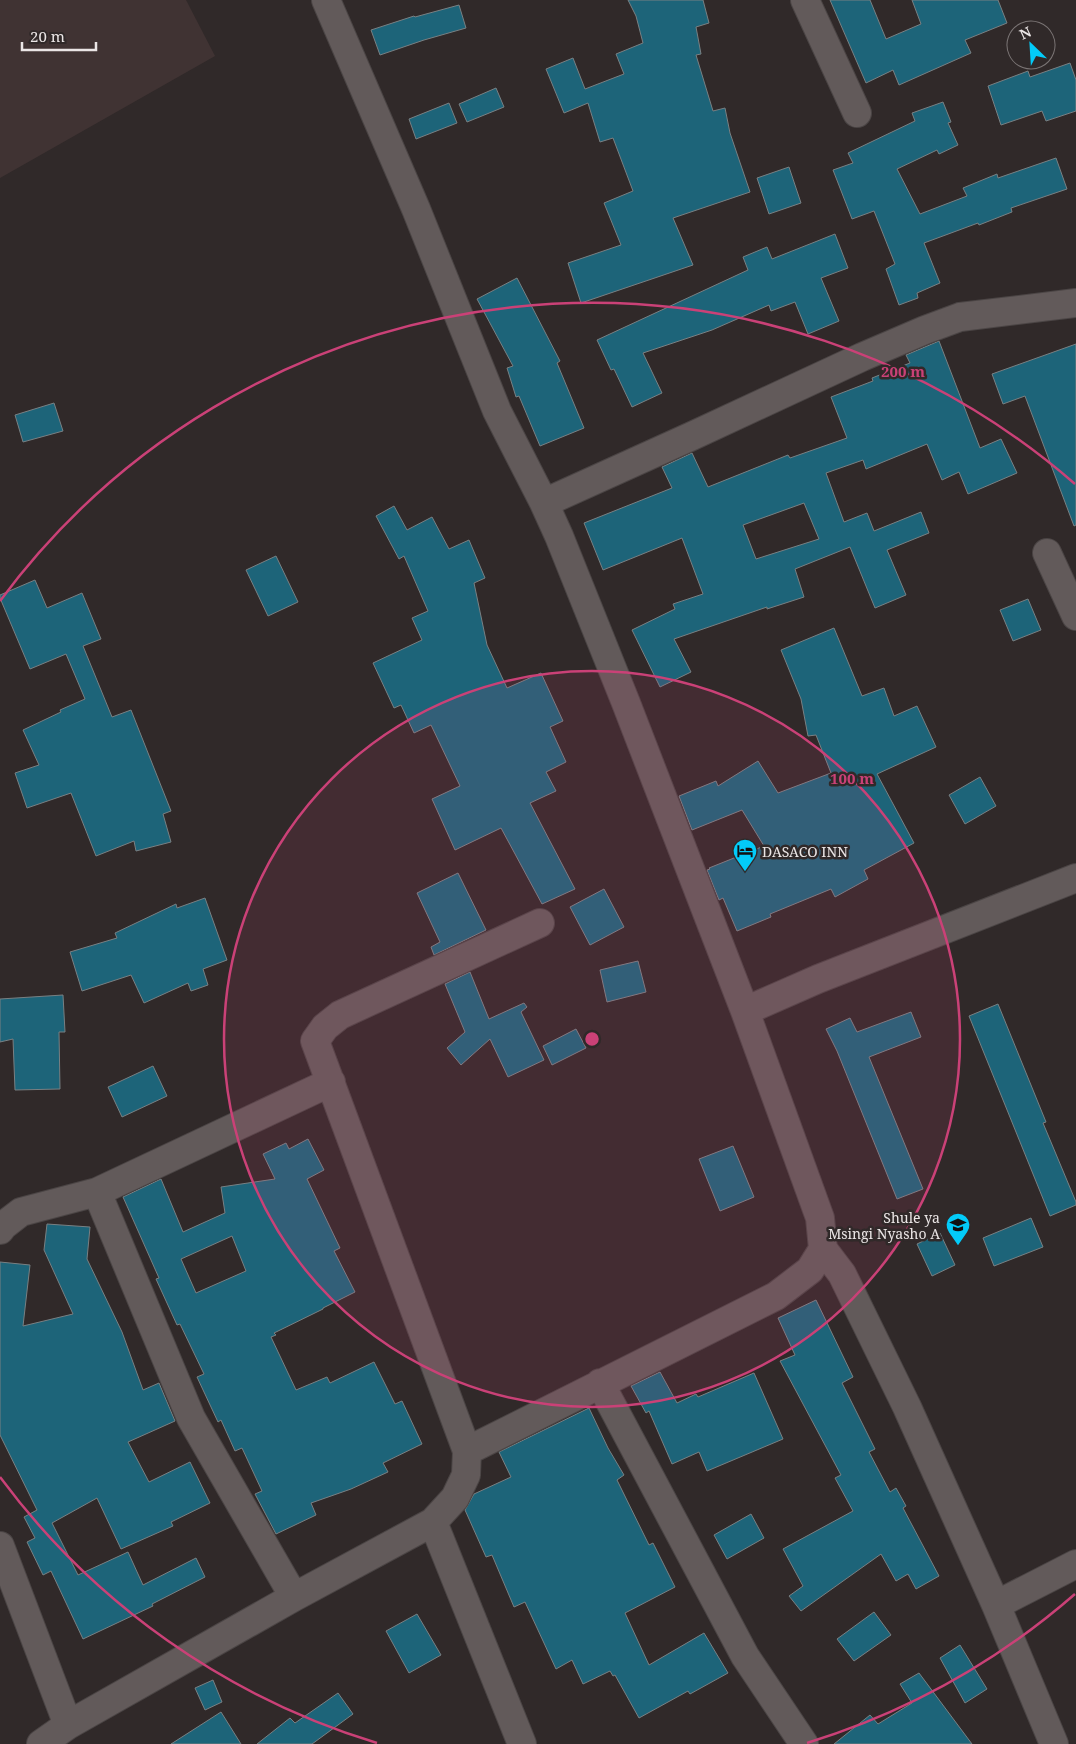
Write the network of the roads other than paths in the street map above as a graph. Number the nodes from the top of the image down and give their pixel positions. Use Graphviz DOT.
graph roads {
  1 [pos="805,0"];
  2 [pos="334,2"];
  3 [pos="857,113"];
  4 [pos="1076,303"];
  5 [pos="544,503"];
  6 [pos="1047,553"];
  7 [pos="1076,616"];
  8 [pos="1076,878"];
  9 [pos="540,924"];
  10 [pos="745,1011"];
  11 [pos="331,1082"];
  12 [pos="98,1192"];
  13 [pos="0,1230"];
  14 [pos="823,1249"];
  15 [pos="600,1383"];
  16 [pos="467,1451"];
  17 [pos="433,1522"];
  18 [pos="0,1546"];
  19 [pos="1076,1564"];
  20 [pos="294,1596"];
  21 [pos="996,1605"];
  22 [pos="68,1725"];
  23 [pos="40,1744"];
  24 [pos="522,1744"];
  25 [pos="804,1744"];
  26 [pos="1054,1744"];
  1 -- 3 [label="street"];
  2 -- 5 [label="street"];
  4 -- 5 [label="street"];
  5 -- 10 [label="street"];
  6 -- 7 [label="street"];
  8 -- 10 [label="street"];
  9 -- 11 [label="street"];
  10 -- 14 [label="street"];
  11 -- 12 [label="street"];
  11 -- 16 [label="street"];
  12 -- 13 [label="street"];
  12 -- 20 [label="street"];
  14 -- 15 [label="street"];
  14 -- 21 [label="street"];
  15 -- 16 [label="street"];
  15 -- 25 [label="street"];
  16 -- 17 [label="street"];
  17 -- 20 [label="street"];
  17 -- 24 [label="street"];
  18 -- 22 [label="street"];
  19 -- 21 [label="street"];
  20 -- 22 [label="street"];
  21 -- 26 [label="street"];
  22 -- 23 [label="street"];
}
